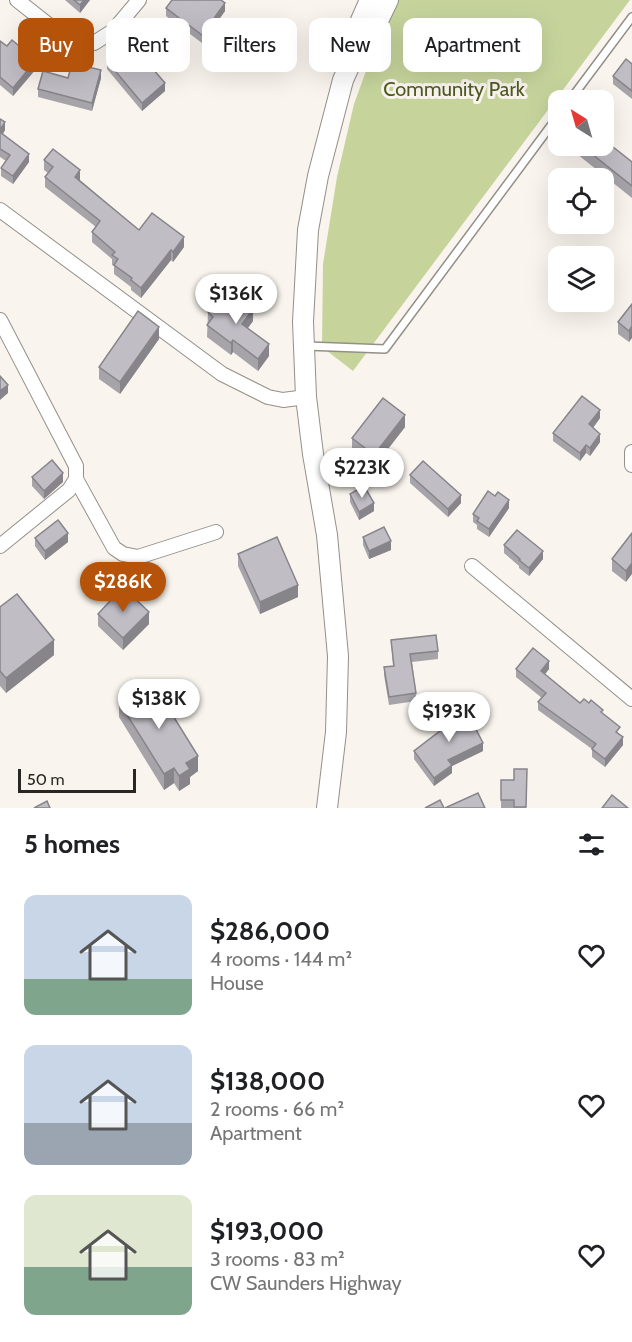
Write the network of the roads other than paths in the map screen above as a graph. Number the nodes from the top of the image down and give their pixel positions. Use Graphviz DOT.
graph roads {
  1 [pos="17,0"];
  2 [pos="139,0"];
  3 [pos="370,0"];
  4 [pos="388,0"];
  5 [pos="632,17"];
  6 [pos="362,18"];
  7 [pos="379,18"];
  8 [pos="347,72"];
  9 [pos="577,90"];
  10 [pos="548,129"];
  11 [pos="0,210"];
  12 [pos="0,320"];
  13 [pos="4,335"];
  14 [pos="304,346"];
  15 [pos="306,397"];
  16 [pos="632,452"];
  17 [pos="632,465"];
  18 [pos="76,479"];
  19 [pos="216,532"];
  20 [pos="0,546"];
  21 [pos="472,566"];
  22 [pos="632,699"];
  23 [pos="327,808"];
  1 -- 2 [label="street"];
  3 -- 6 [label="main road"];
  4 -- 7 [label="main road"];
  5 -- 9 [label="lane"];
  8 -- 14 [label="main road"];
  10 -- 14 [label="lane"];
  11 -- 15 [label="street"];
  12 -- 13 [label="street"];
  13 -- 18 [label="street"];
  14 -- 15 [label="main road"];
  15 -- 23 [label="main road"];
  16 -- 17 [label="street"];
  18 -- 19 [label="street"];
  18 -- 20 [label="street"];
  21 -- 22 [label="street"];
}
